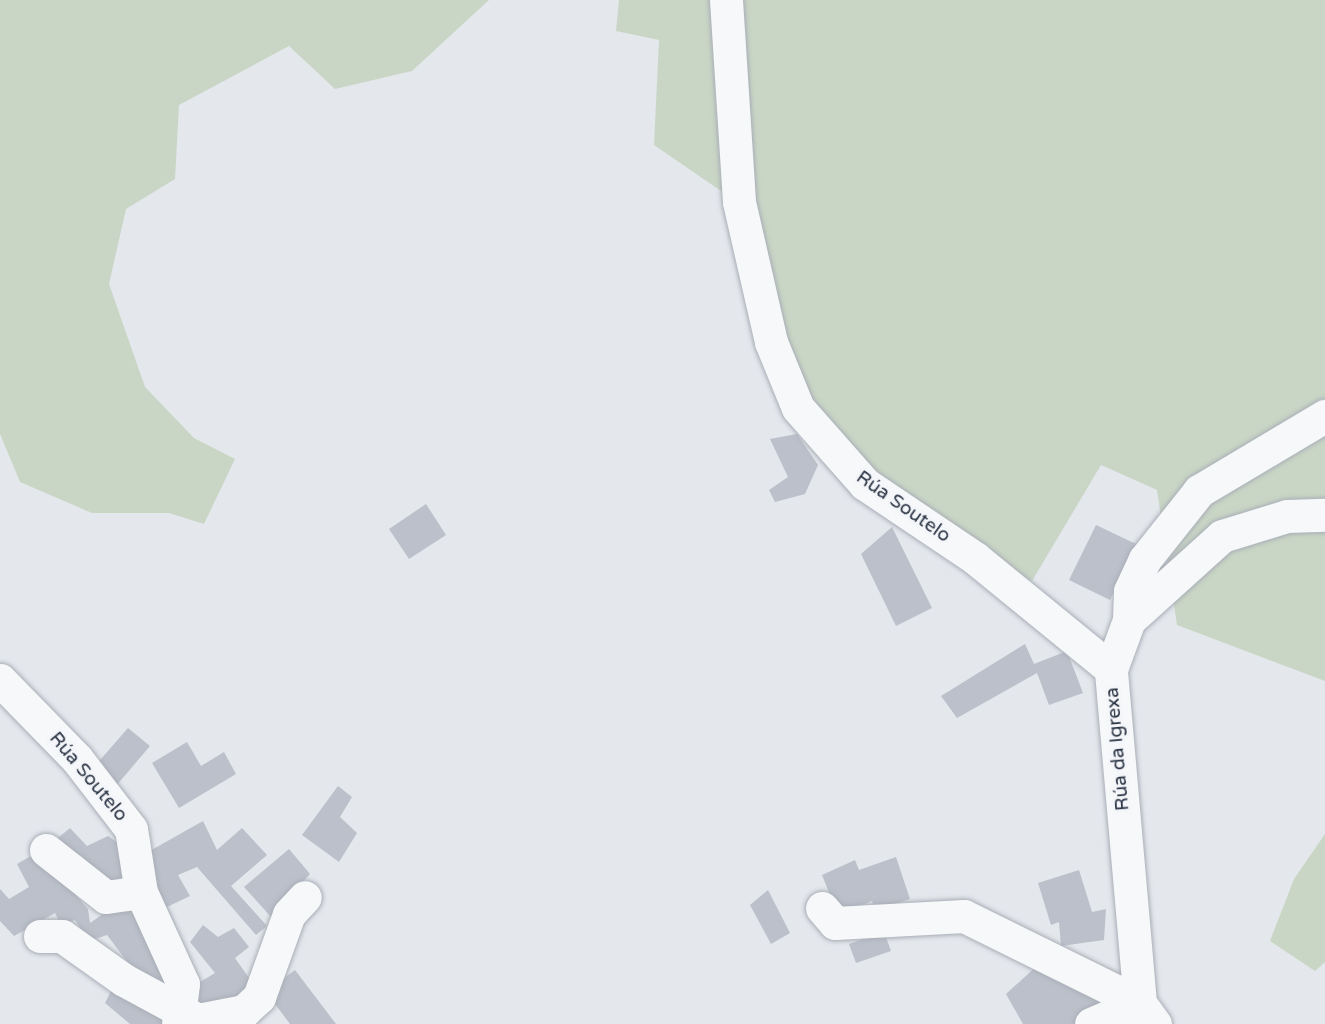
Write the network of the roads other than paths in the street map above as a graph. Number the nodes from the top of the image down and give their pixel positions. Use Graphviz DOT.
graph roads {
  1 [pos="726,0"];
  2 [pos="1325,416"];
  3 [pos="1325,515"];
  4 [pos="1129,620"];
  5 [pos="1111,669"];
  6 [pos="0,680"];
  7 [pos="46,850"];
  8 [pos="141,892"];
  9 [pos="305,897"];
  10 [pos="822,908"];
  11 [pos="40,936"];
  12 [pos="1148,1013"];
  13 [pos="180,1016"];
  14 [pos="1091,1024"];
  1 -- 5 [label="street, Rúa Soutelo"];
  2 -- 4 [label="street"];
  3 -- 4 [label="street, Rúa da Igrexa"];
  4 -- 5 [label="street, Rúa da Igrexa"];
  5 -- 12 [label="street, Rúa da Igrexa"];
  6 -- 8 [label="street, Rúa Soutelo"];
  7 -- 8 [label="street"];
  8 -- 13 [label="street, Rúa Soutelo"];
  9 -- 13 [label="street"];
  10 -- 12 [label="street"];
  11 -- 13 [label="street"];
  12 -- 14 [label="street"];
}
